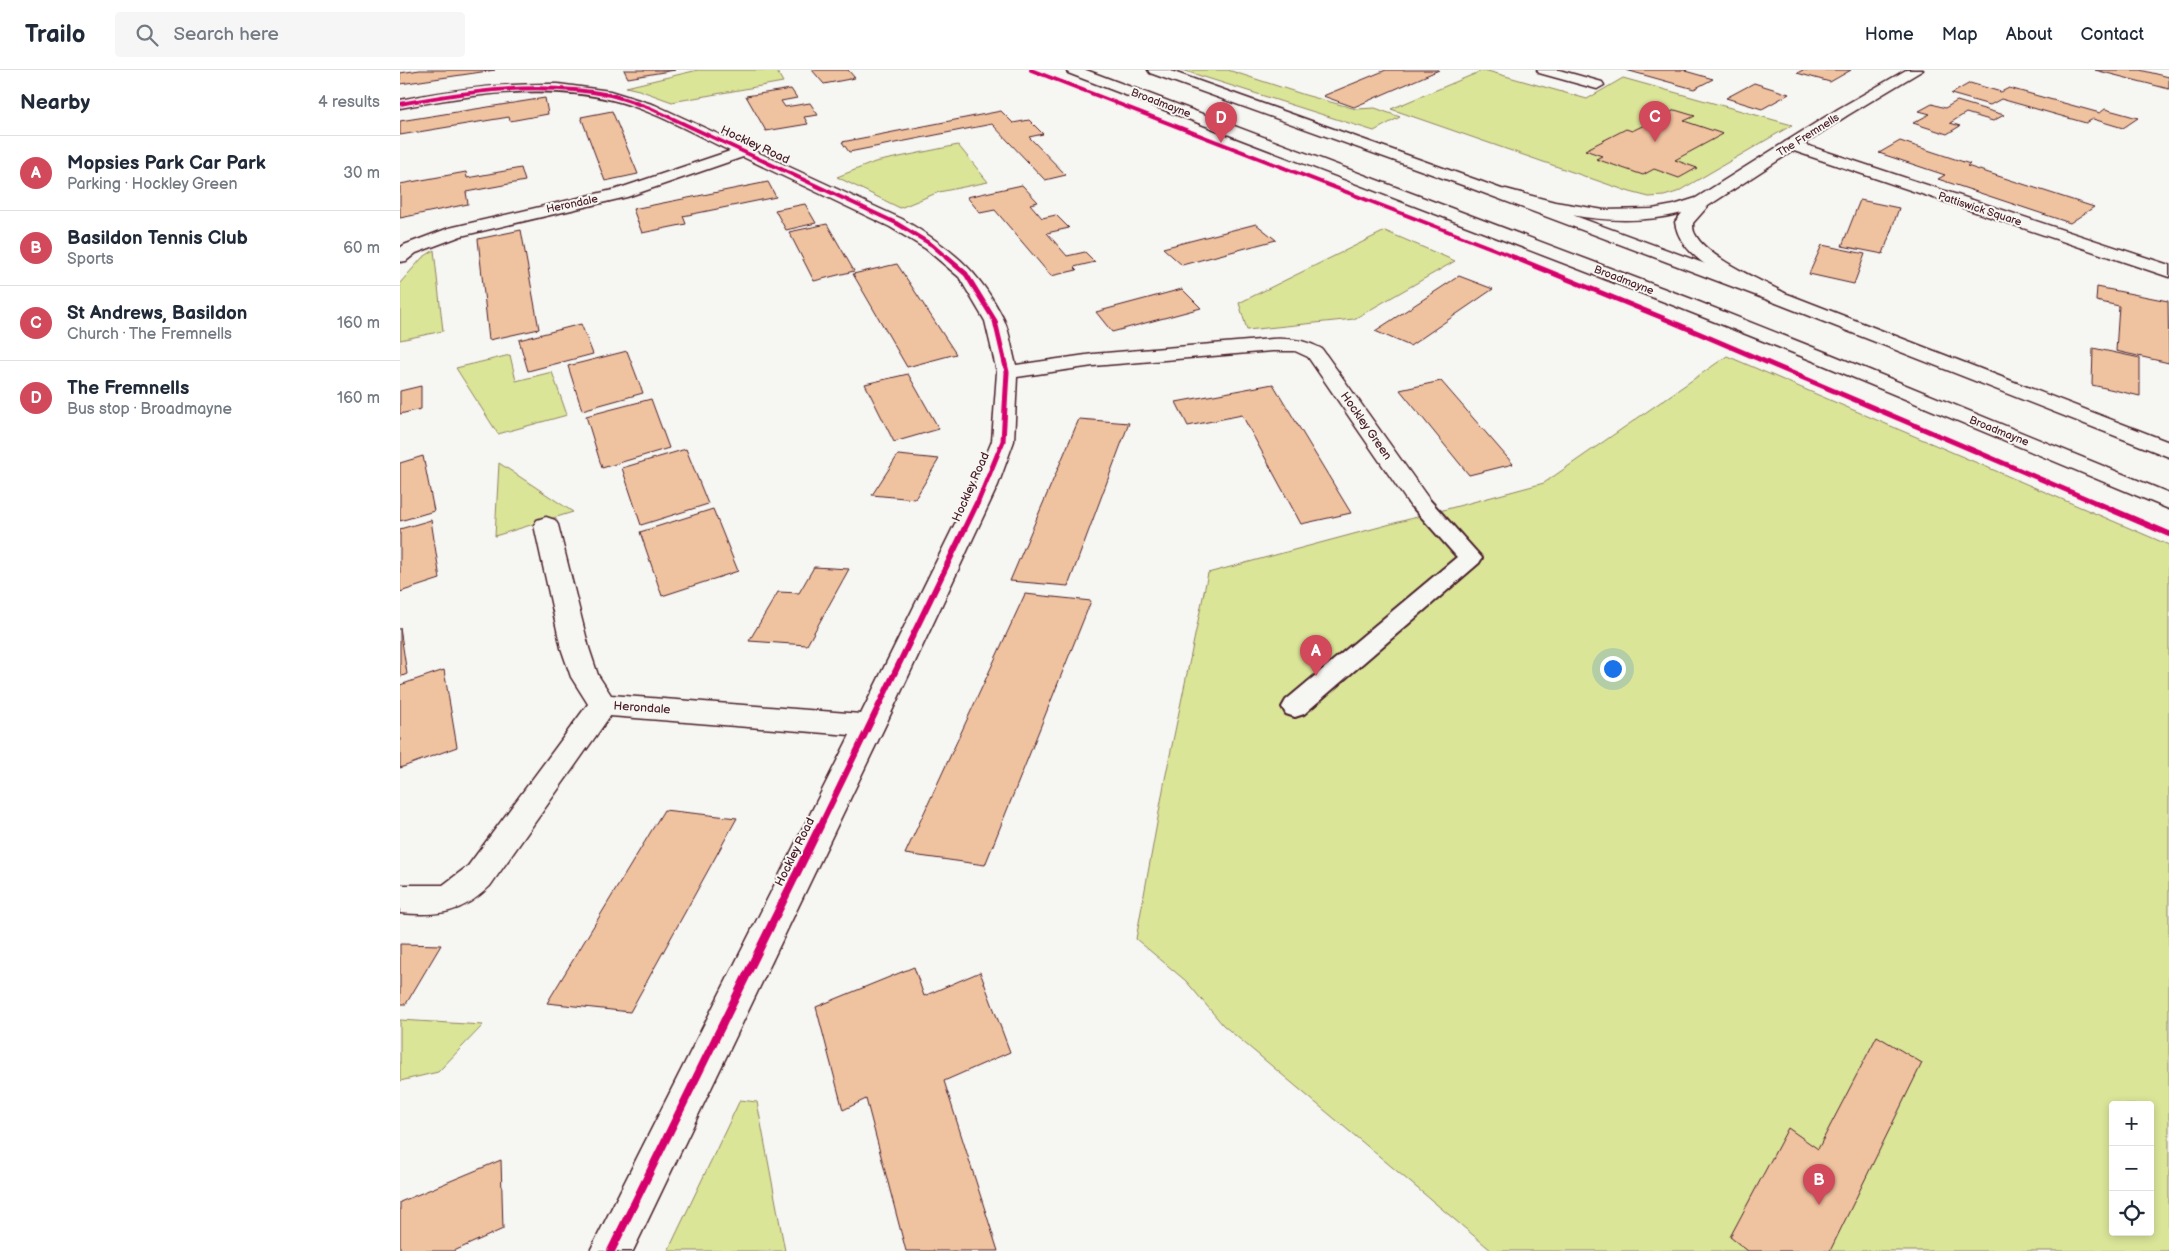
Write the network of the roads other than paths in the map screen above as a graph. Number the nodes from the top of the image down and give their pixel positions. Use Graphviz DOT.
graph roads {
  1 [pos="1073,70"];
  2 [pos="1156,70"];
  3 [pos="1544,70"];
  4 [pos="1916,70"];
  5 [pos="1597,85"];
  6 [pos="400,104"];
  7 [pos="1791,145"];
  8 [pos="744,152"];
  9 [pos="1471,184"];
  10 [pos="1702,202"];
  11 [pos="400,257"];
  12 [pos="2169,271"];
  13 [pos="1782,299"];
  14 [pos="1007,372"];
  15 [pos="2169,450"];
  16 [pos="1419,502"];
  17 [pos="2169,502"];
  18 [pos="546,525"];
  19 [pos="603,705"];
  20 [pos="1295,707"];
  21 [pos="870,726"];
  22 [pos="400,899"];
  23 [pos="611,1251"];
  1 -- 17 [label="street, Broadmayne"];
  2 -- 9 [label="street"];
  3 -- 5 [label="street"];
  4 -- 7 [label="street, The Fremnells"];
  6 -- 8 [label="street, Hockley Road"];
  7 -- 10 [label="street, The Fremnells"];
  7 -- 12 [label="street, Pattiswick Square"];
  8 -- 11 [label="street, Herondale"];
  8 -- 14 [label="street, Hockley Road"];
  9 -- 10 [label="street, The Fremnells"];
  9 -- 13 [label="street"];
  10 -- 13 [label="street, The Fremnells"];
  13 -- 15 [label="street"];
  14 -- 16 [label="street, Hockley Green"];
  14 -- 21 [label="street, Hockley Road"];
  16 -- 20 [label="lane, Hockley Green"];
  18 -- 19 [label="street, Herondale"];
  19 -- 21 [label="street, Herondale"];
  19 -- 22 [label="street"];
  21 -- 23 [label="street, Hockley Road"];
}
